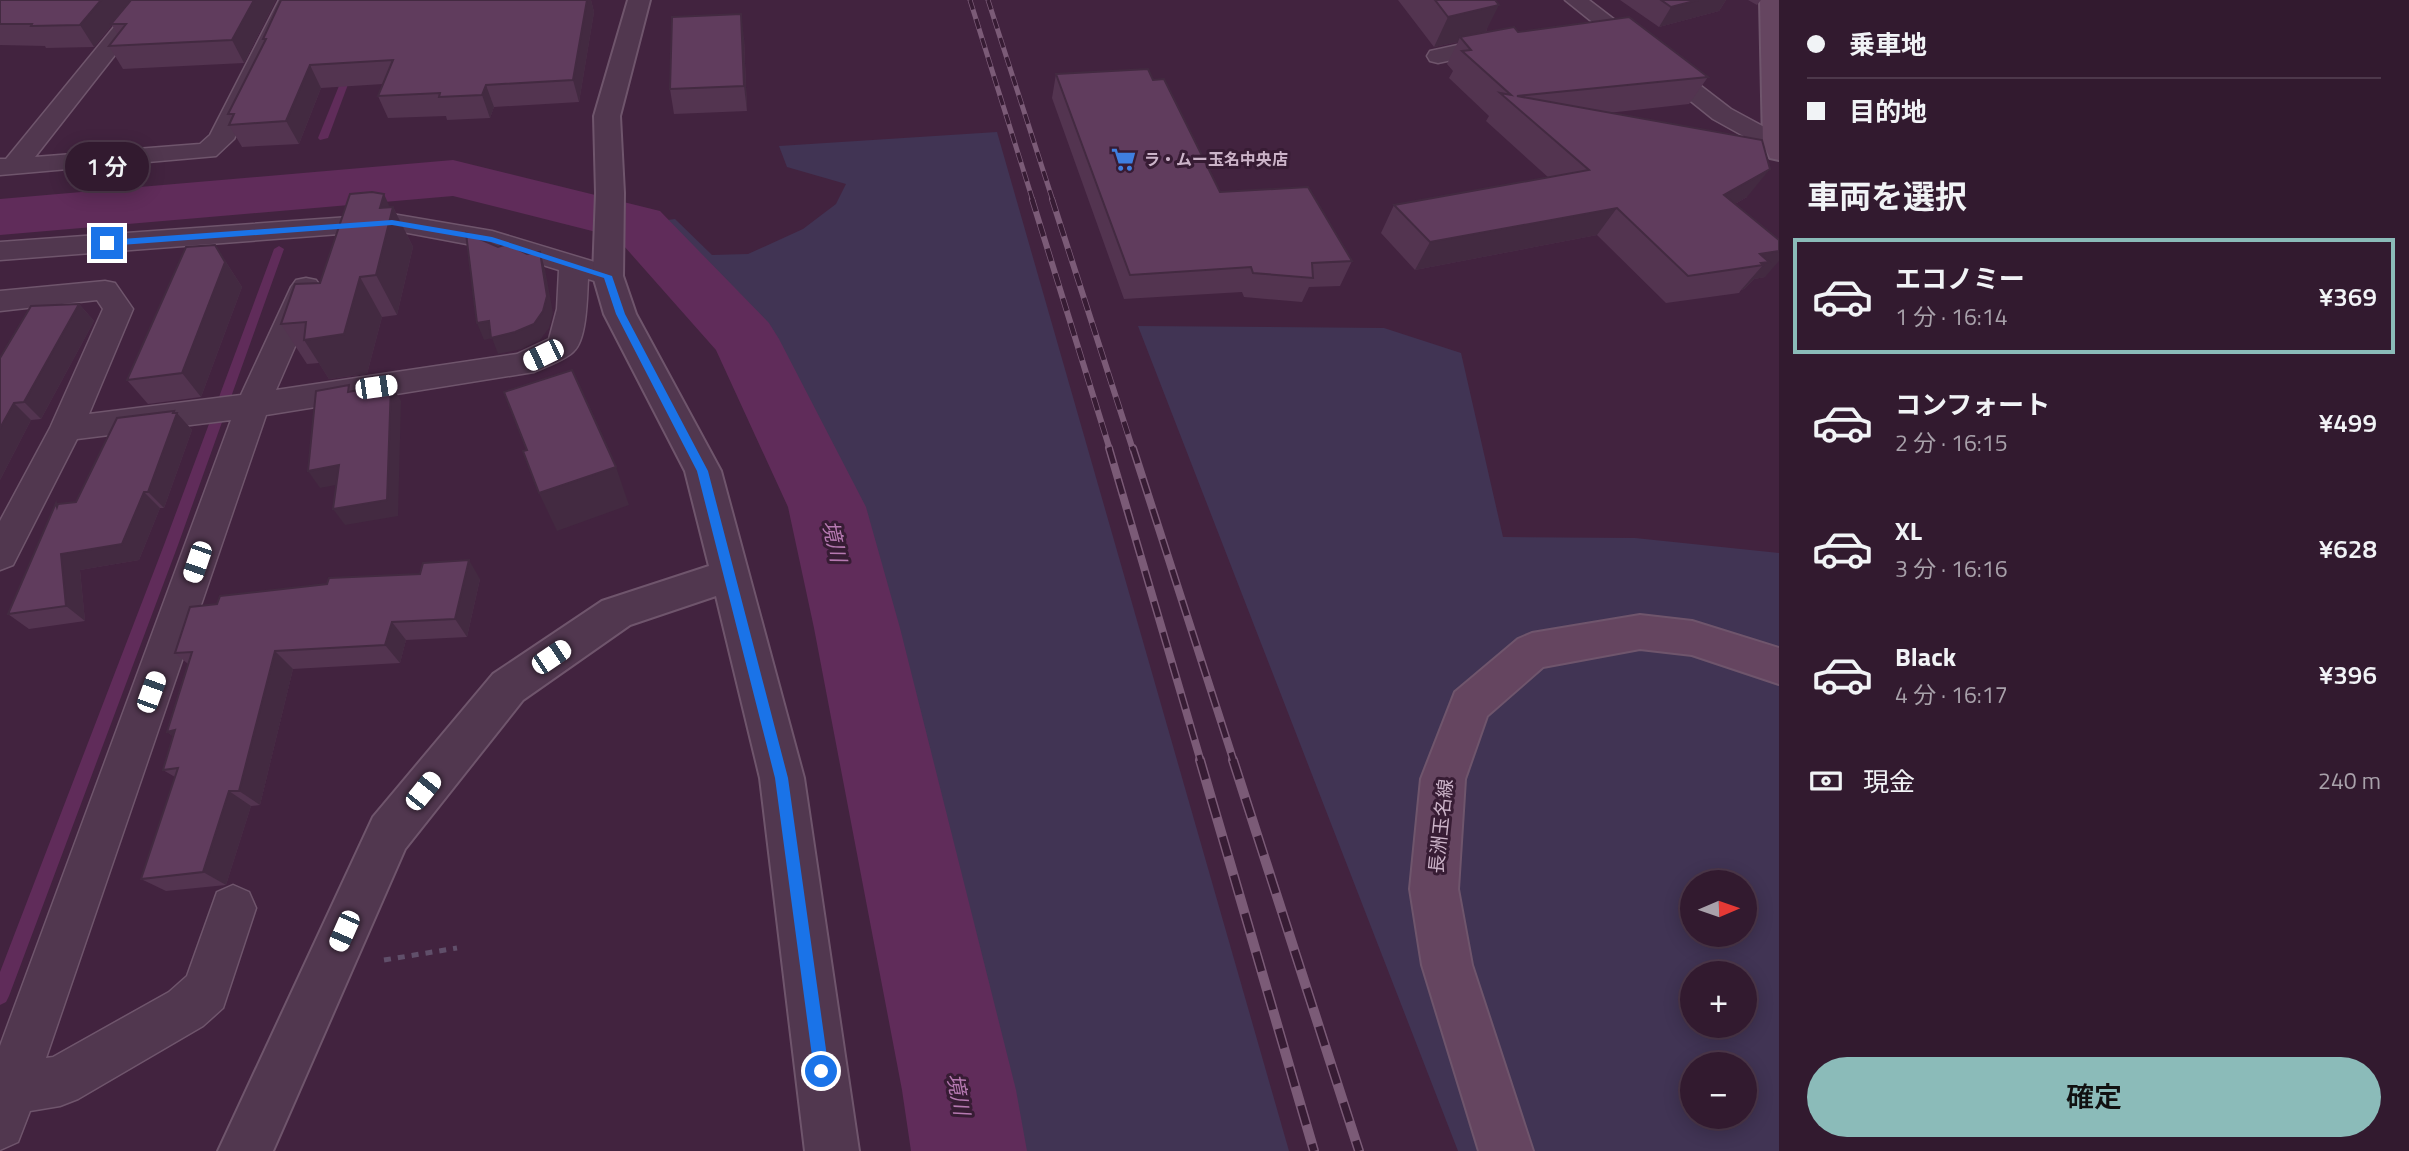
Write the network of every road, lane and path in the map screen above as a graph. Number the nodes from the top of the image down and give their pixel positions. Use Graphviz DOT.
graph roads {
  1 [pos="148,0"];
  2 [pos="290,0"];
  3 [pos="639,0"];
  4 [pos="1576,0"];
  5 [pos="1771,0"];
  6 [pos="1598,17"];
  7 [pos="1572,24"];
  8 [pos="1520,38"];
  9 [pos="1438,56"];
  10 [pos="1777,148"];
  11 [pos="7,167"];
  12 [pos="0,251"];
  13 [pos="596,266"];
  14 [pos="306,286"];
  15 [pos="0,301"];
  16 [pos="245,406"];
  17 [pos="66,428"];
  18 [pos="0,555"];
  19 [pos="730,575"];
  20 [pos="1779,666"];
  21 [pos="233,908"];
  22 [pos="457,948"];
  23 [pos="372,961"];
  24 [pos="10,1036"];
  25 [pos="6,1106"];
  26 [pos="245,1151"];
  27 [pos="832,1151"];
  28 [pos="1506,1151"];
  1 -- 11 [label="street"];
  2 -- 11 [label="street"];
  3 -- 13 [label="street"];
  4 -- 6 [label="street"];
  5 -- 10 [label="main road"];
  6 -- 7 [label="street"];
  6 -- 10 [label="street"];
  8 -- 9 [label="street"];
  12 -- 13 [label="street"];
  13 -- 16 [label="street"];
  13 -- 19 [label="street"];
  14 -- 16 [label="street"];
  15 -- 17 [label="street"];
  16 -- 17 [label="street"];
  16 -- 24 [label="street"];
  17 -- 18 [label="street"];
  19 -- 26 [label="street"];
  19 -- 27 [label="street"];
  20 -- 28 [label="main road, 長洲玉名線"];
  21 -- 25 [label="street"];
  22 -- 23 [label="path"];
  24 -- 25 [label="street"];
}
